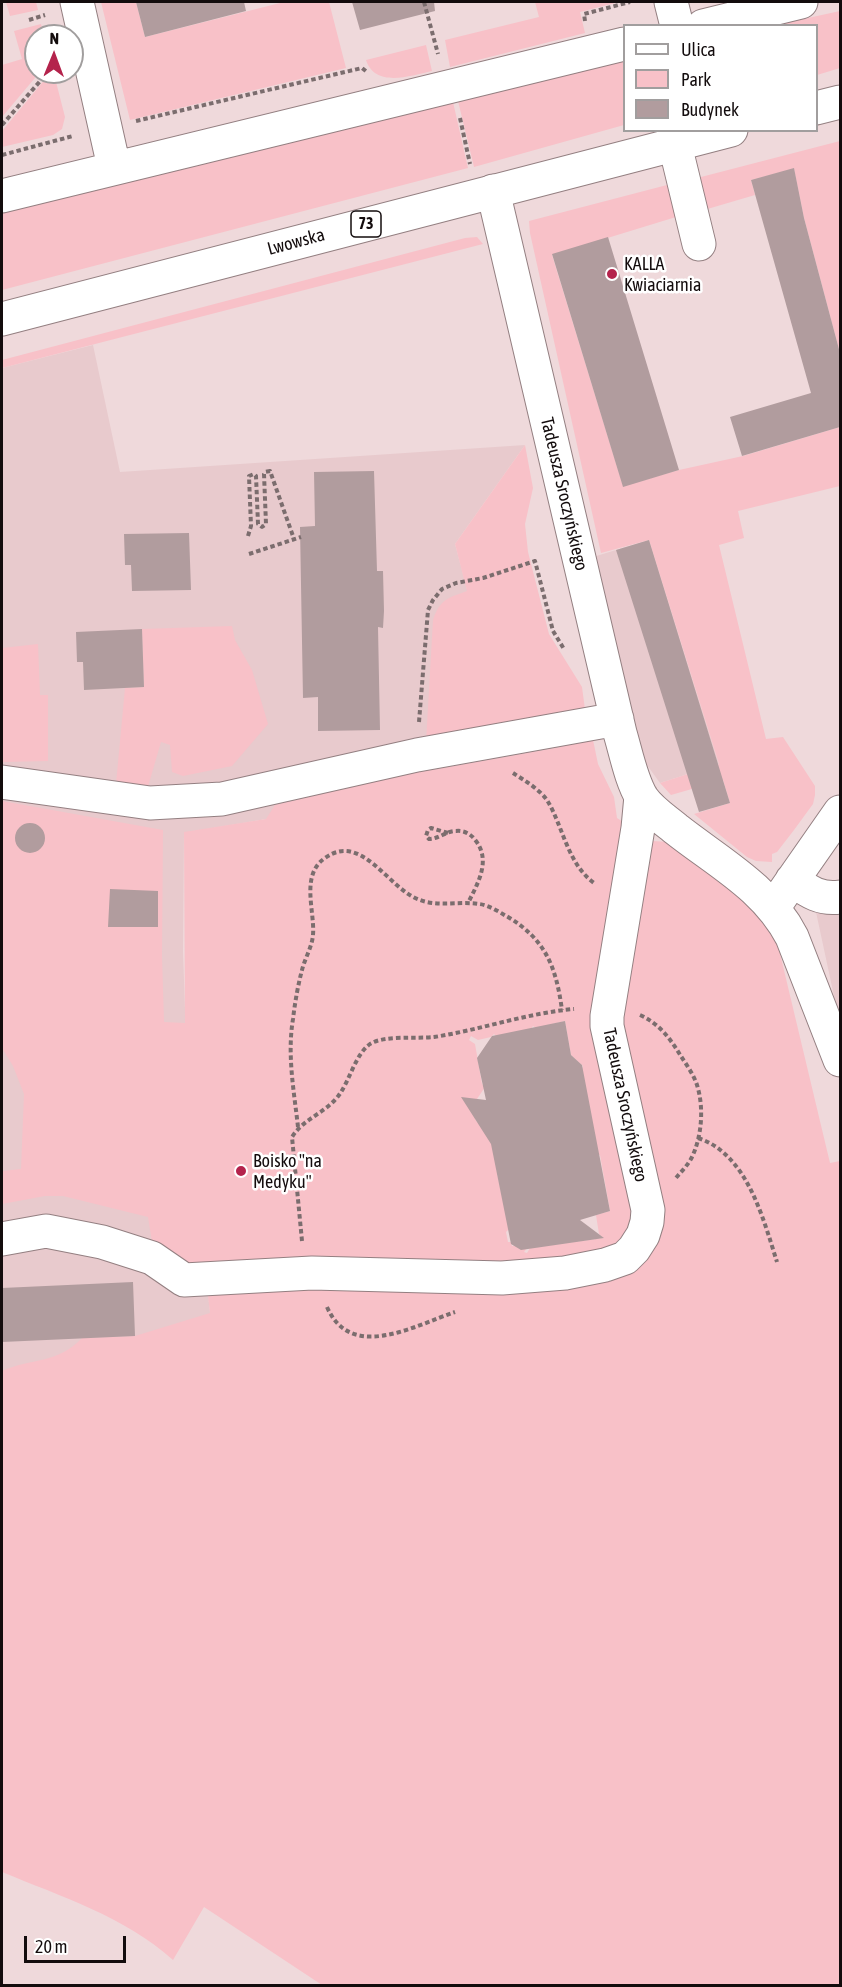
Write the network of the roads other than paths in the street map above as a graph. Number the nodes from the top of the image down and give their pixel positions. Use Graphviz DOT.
graph roads {
  1 [pos="77,2"];
  2 [pos="801,2"];
  3 [pos="711,24"];
  4 [pos="623,45"];
  5 [pos="840,102"];
  6 [pos="818,108"];
  7 [pos="724,132"];
  8 [pos="675,145"];
  9 [pos="114,167"];
  10 [pos="482,182"];
  11 [pos="2,196"];
  12 [pos="699,244"];
  13 [pos="2,319"];
  14 [pos="617,719"];
  15 [pos="2,782"];
  16 [pos="641,796"];
  17 [pos="840,812"];
  18 [pos="792,880"];
  19 [pos="840,897"];
  20 [pos="773,908"];
  21 [pos="840,1060"];
  22 [pos="2,1239"];
  1 -- 9 [label="main road"];
  2 -- 3 [label="main road"];
  4 -- 9 [label="main road"];
  5 -- 6 [label="main road"];
  7 -- 8 [label="main road, Lwowska / 73"];
  8 -- 10 [label="main road, Lwowska / 73"];
  8 -- 12 [label="main road"];
  9 -- 11 [label="main road"];
  10 -- 13 [label="main road, Lwowska / 73"];
  10 -- 14 [label="main road, Tadeusza Sroczyńskiego"];
  14 -- 15 [label="main road"];
  14 -- 16 [label="main road, Tadeusza Sroczyńskiego"];
  16 -- 20 [label="main road, Tadeusza Sroczyńskiego"];
  16 -- 22 [label="main road, Tadeusza Sroczyńskiego"];
  17 -- 18 [label="main road"];
  18 -- 19 [label="main road"];
  18 -- 20 [label="main road"];
  20 -- 21 [label="main road, Tadeusza Sroczyńskiego"];
}
